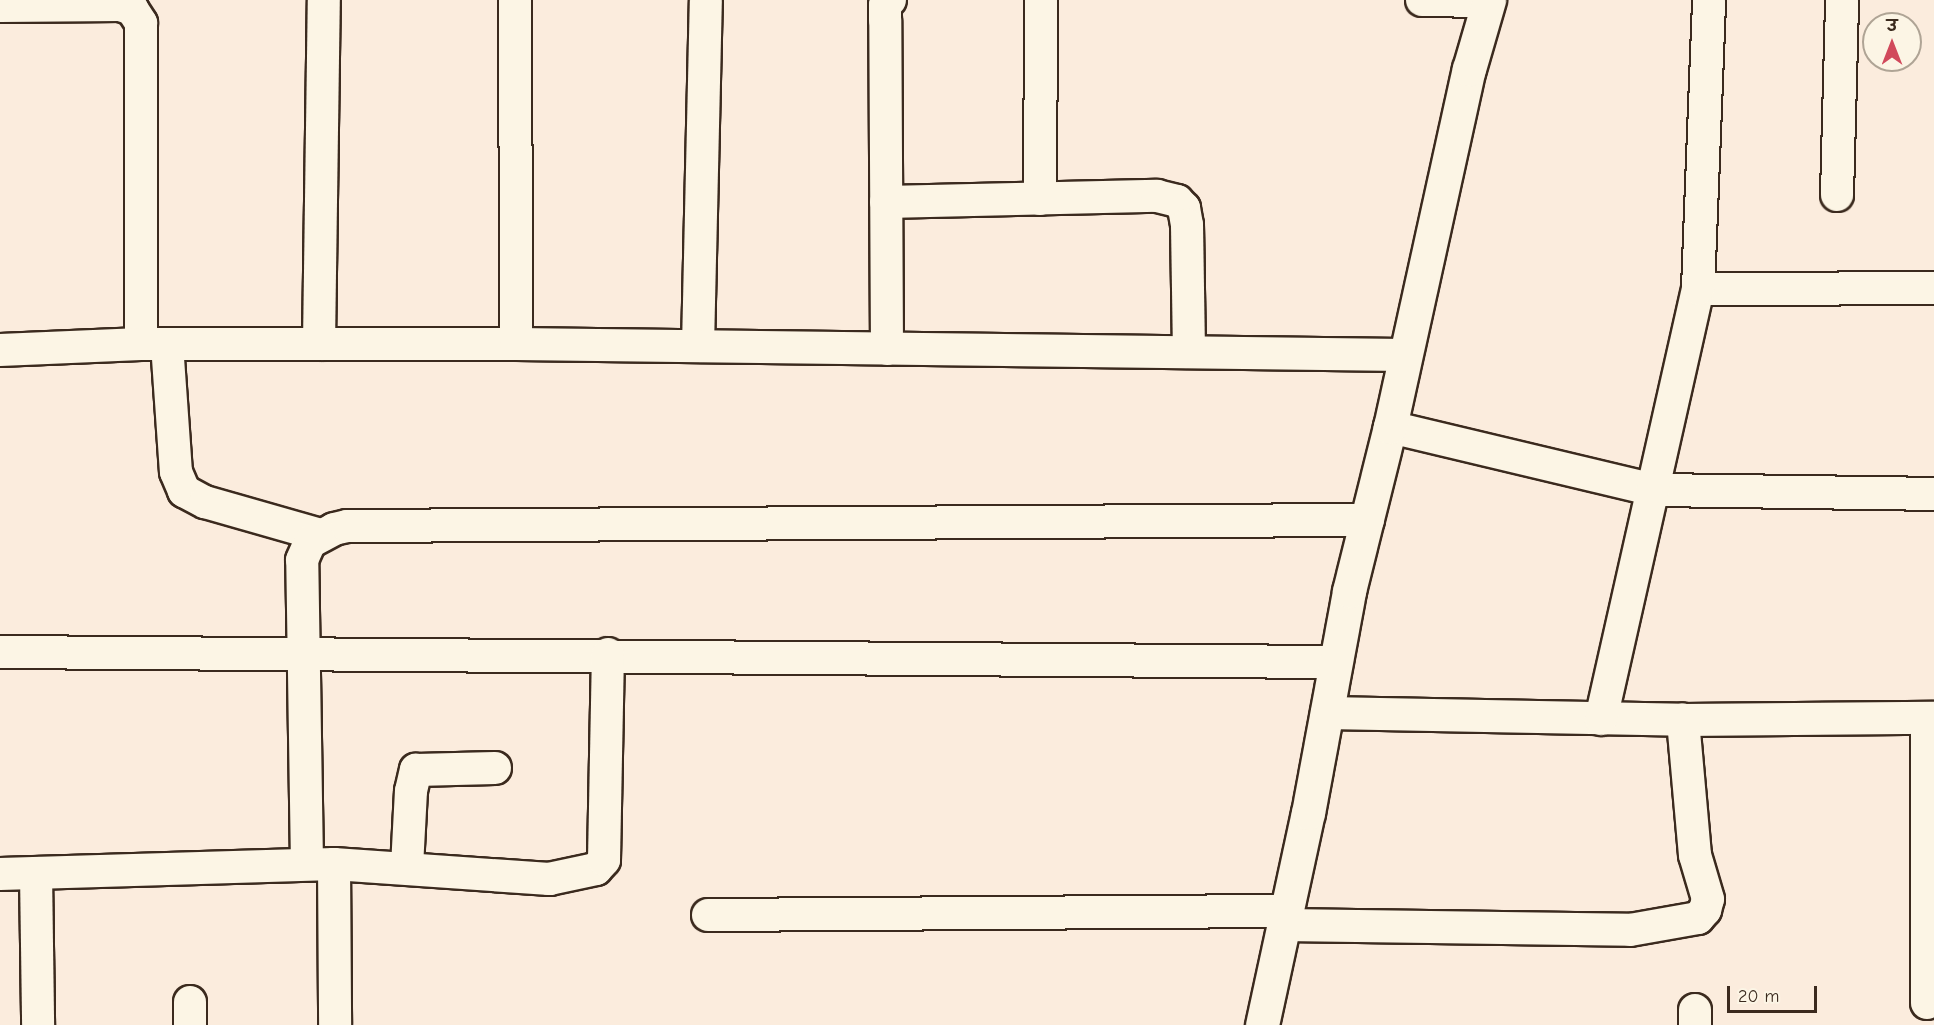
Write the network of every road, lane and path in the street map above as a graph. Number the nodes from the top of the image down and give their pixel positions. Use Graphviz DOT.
graph roads {
  1 [pos="324,0"];
  2 [pos="515,0"];
  3 [pos="890,0"];
  4 [pos="1041,0"];
  5 [pos="1422,0"];
  6 [pos="1709,0"];
  7 [pos="1842,0"];
  8 [pos="706,1"];
  9 [pos="1489,1"];
  10 [pos="60,2"];
  11 [pos="0,6"];
  12 [pos="1837,195"];
  13 [pos="1040,199"];
  14 [pos="886,202"];
  15 [pos="1934,288"];
  16 [pos="1698,289"];
  17 [pos="154,344"];
  18 [pos="319,344"];
  19 [pos="516,344"];
  20 [pos="698,346"];
  21 [pos="887,349"];
  22 [pos="0,350"];
  23 [pos="1189,352"];
  24 [pos="1404,355"];
  25 [pos="1390,427"];
  26 [pos="1655,490"];
  27 [pos="1934,494"];
  28 [pos="1368,520"];
  29 [pos="321,535"];
  30 [pos="0,652"];
  31 [pos="608,654"];
  32 [pos="301,655"];
  33 [pos="1336,662"];
  34 [pos="1327,713"];
  35 [pos="1930,718"];
  36 [pos="1601,719"];
  37 [pos="1683,720"];
  38 [pos="495,768"];
  39 [pos="321,864"];
  40 [pos="407,867"];
  41 [pos="36,873"];
  42 [pos="0,874"];
  43 [pos="708,915"];
  44 [pos="1285,918"];
  45 [pos="1928,1003"];
  46 [pos="38,1025"];
  47 [pos="335,1025"];
  48 [pos="1262,1025"];
  1 -- 18 [label="street"];
  2 -- 19 [label="street"];
  3 -- 14 [label="street"];
  4 -- 13 [label="street"];
  5 -- 9 [label="street"];
  6 -- 16 [label="street"];
  7 -- 12 [label="street"];
  8 -- 20 [label="street"];
  9 -- 24 [label="street"];
  10 -- 11 [label="street"];
  10 -- 17 [label="street"];
  13 -- 14 [label="street"];
  13 -- 23 [label="street"];
  14 -- 21 [label="street"];
  15 -- 16 [label="street"];
  16 -- 26 [label="street"];
  17 -- 18 [label="street"];
  17 -- 22 [label="street"];
  17 -- 29 [label="street"];
  18 -- 19 [label="street"];
  19 -- 20 [label="street"];
  20 -- 21 [label="street"];
  21 -- 23 [label="street"];
  23 -- 24 [label="street"];
  24 -- 25 [label="street"];
  25 -- 26 [label="street"];
  25 -- 28 [label="street"];
  26 -- 27 [label="street"];
  26 -- 36 [label="street"];
  28 -- 29 [label="street"];
  28 -- 33 [label="street"];
  29 -- 32 [label="street"];
  30 -- 32 [label="street"];
  31 -- 32 [label="street"];
  31 -- 33 [label="street"];
  31 -- 40 [label="street"];
  32 -- 39 [label="street"];
  33 -- 34 [label="street"];
  34 -- 36 [label="street"];
  34 -- 44 [label="street"];
  35 -- 37 [label="street"];
  35 -- 45 [label="street"];
  36 -- 37 [label="street"];
  37 -- 44 [label="street"];
  38 -- 40 [label="street"];
  39 -- 40 [label="street"];
  39 -- 41 [label="street"];
  39 -- 47 [label="street"];
  41 -- 42 [label="street"];
  41 -- 46 [label="street"];
  43 -- 44 [label="street"];
  44 -- 48 [label="street"];
}
